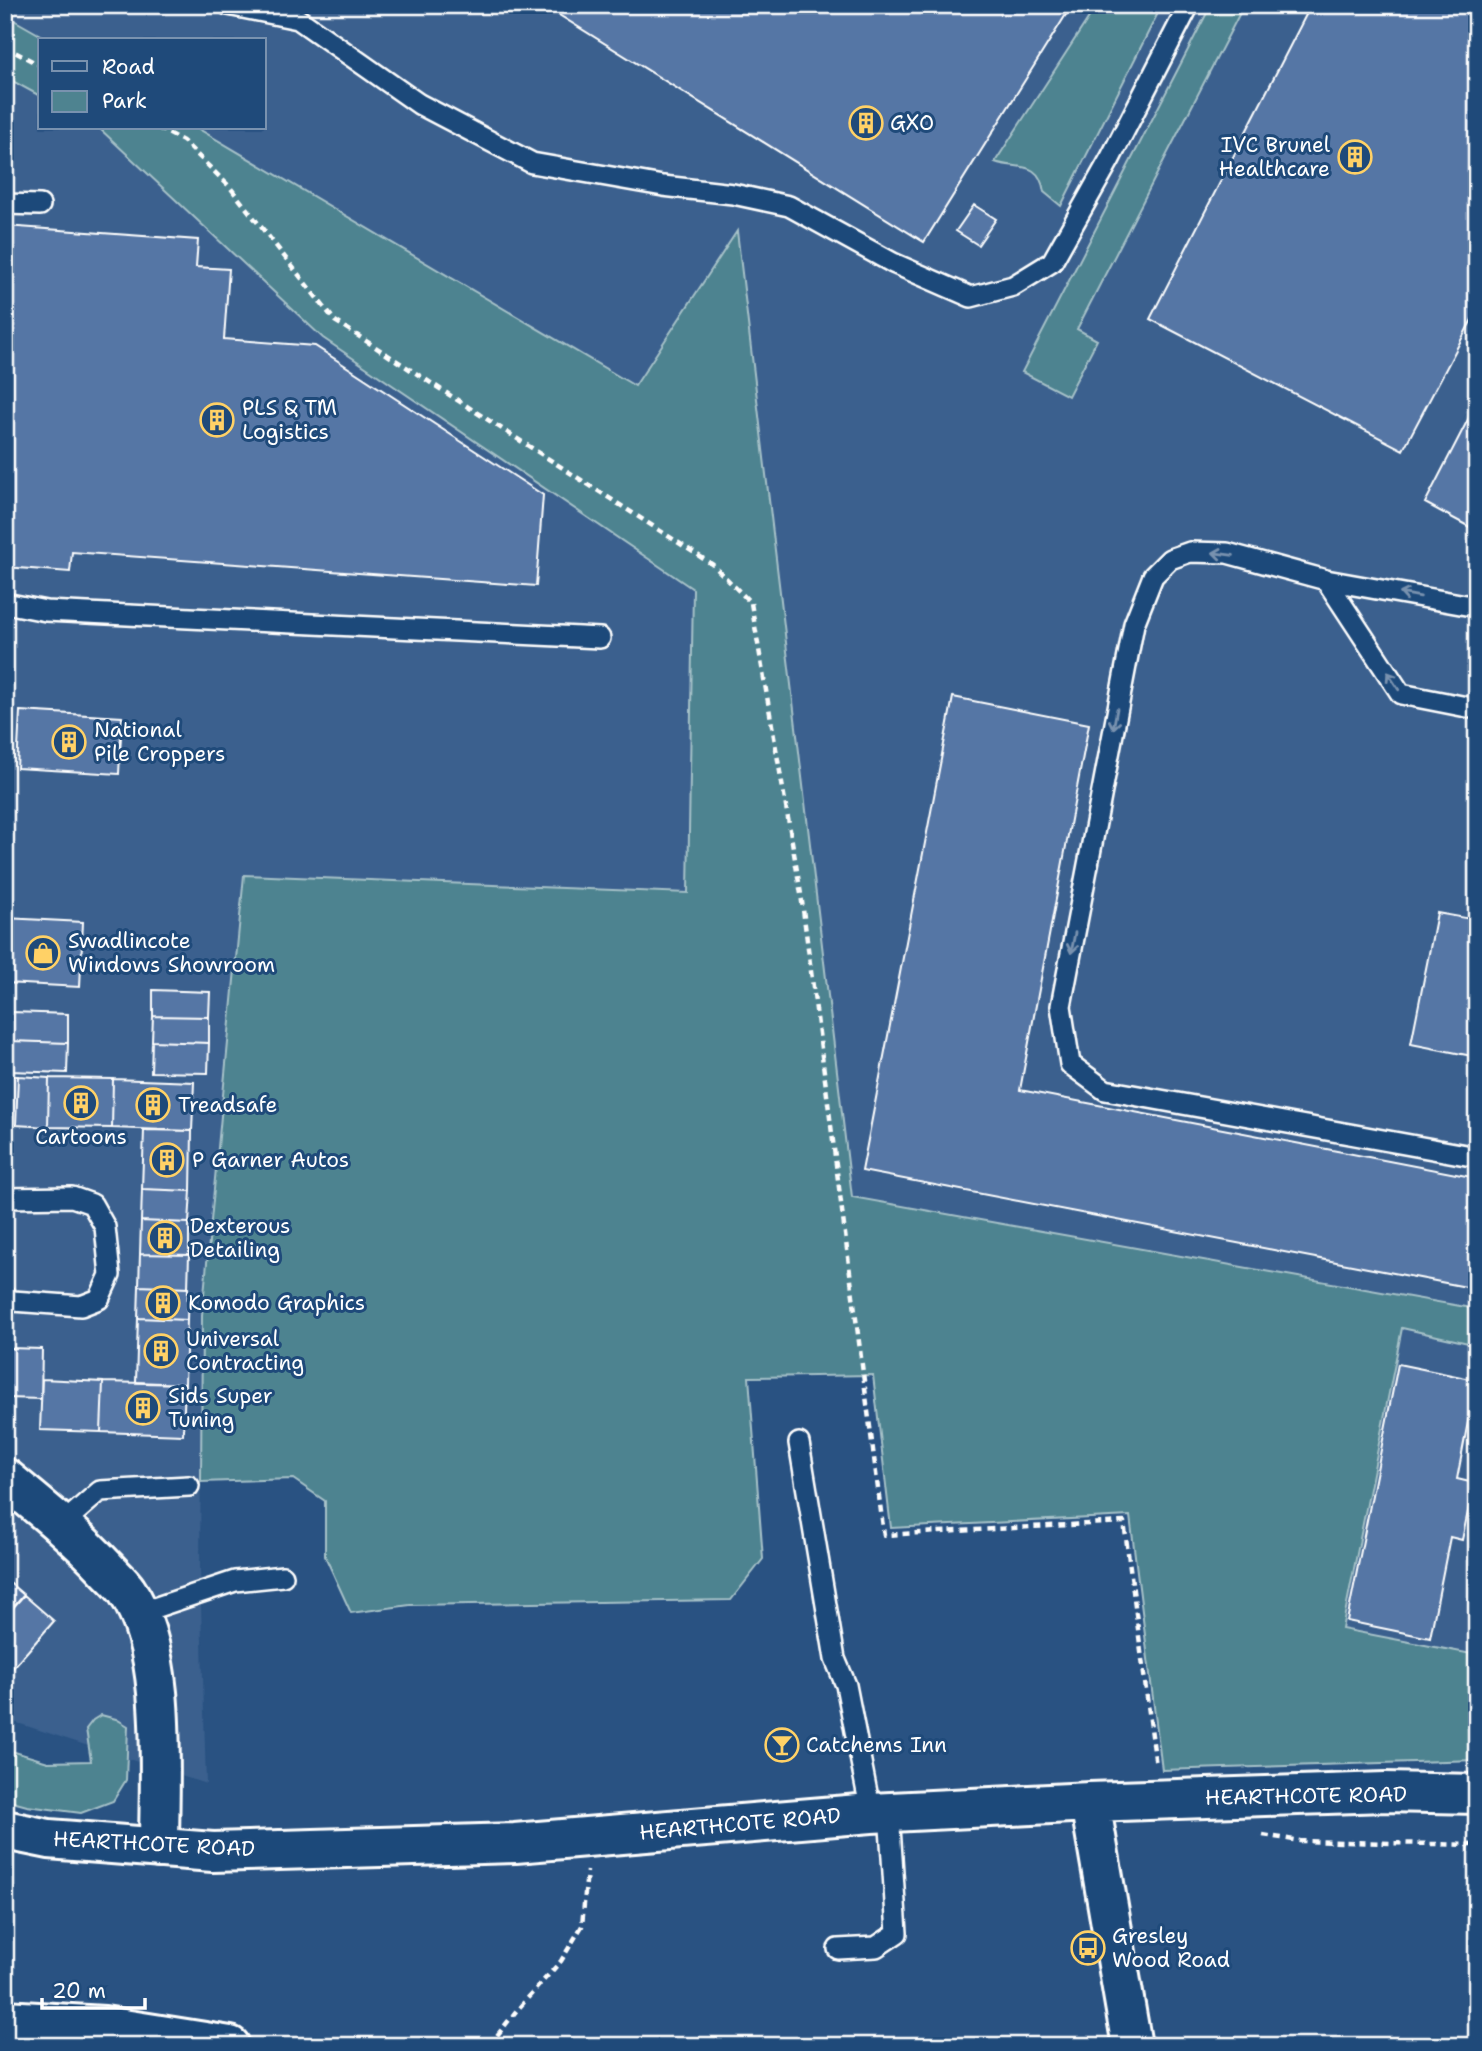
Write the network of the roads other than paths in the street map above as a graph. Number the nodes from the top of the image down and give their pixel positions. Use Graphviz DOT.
graph roads {
  1 [pos="229,5"];
  2 [pos="1189,5"];
  3 [pos="5,204"];
  4 [pos="40,205"];
  5 [pos="1326,580"];
  6 [pos="5,603"];
  7 [pos="1477,607"];
  8 [pos="600,638"];
  9 [pos="1477,709"];
  10 [pos="1477,1157"];
  11 [pos="5,1198"];
  12 [pos="5,1297"];
  13 [pos="799,1443"];
  14 [pos="5,1478"];
  15 [pos="188,1486"];
  16 [pos="61,1525"];
  17 [pos="283,1576"];
  18 [pos="139,1613"];
  19 [pos="1477,1794"];
  20 [pos="1090,1802"];
  21 [pos="880,1813"];
  22 [pos="5,1830"];
  23 [pos="159,1848"];
  24 [pos="838,1950"];
  25 [pos="5,2020"];
  26 [pos="103,2036"];
  27 [pos="230,2046"];
  28 [pos="1132,2046"];
  1 -- 2 [label="lane"];
  3 -- 4 [label="lane"];
  7 -- 5 [label="lane, one-way"];
  9 -- 5 [label="lane, one-way"];
  5 -- 10 [label="lane, one-way"];
  6 -- 8 [label="lane"];
  11 -- 12 [label="lane"];
  13 -- 21 [label="lane"];
  14 -- 16 [label="street"];
  15 -- 16 [label="lane"];
  16 -- 18 [label="street"];
  17 -- 18 [label="lane"];
  18 -- 23 [label="street"];
  19 -- 20 [label="street, HEARTHCOTE ROAD"];
  20 -- 21 [label="street, HEARTHCOTE ROAD"];
  20 -- 28 [label="street"];
  21 -- 23 [label="street, HEARTHCOTE ROAD"];
  21 -- 24 [label="lane"];
  22 -- 23 [label="street, HEARTHCOTE ROAD"];
  25 -- 26 [label="street"];
  26 -- 27 [label="street"];
}
